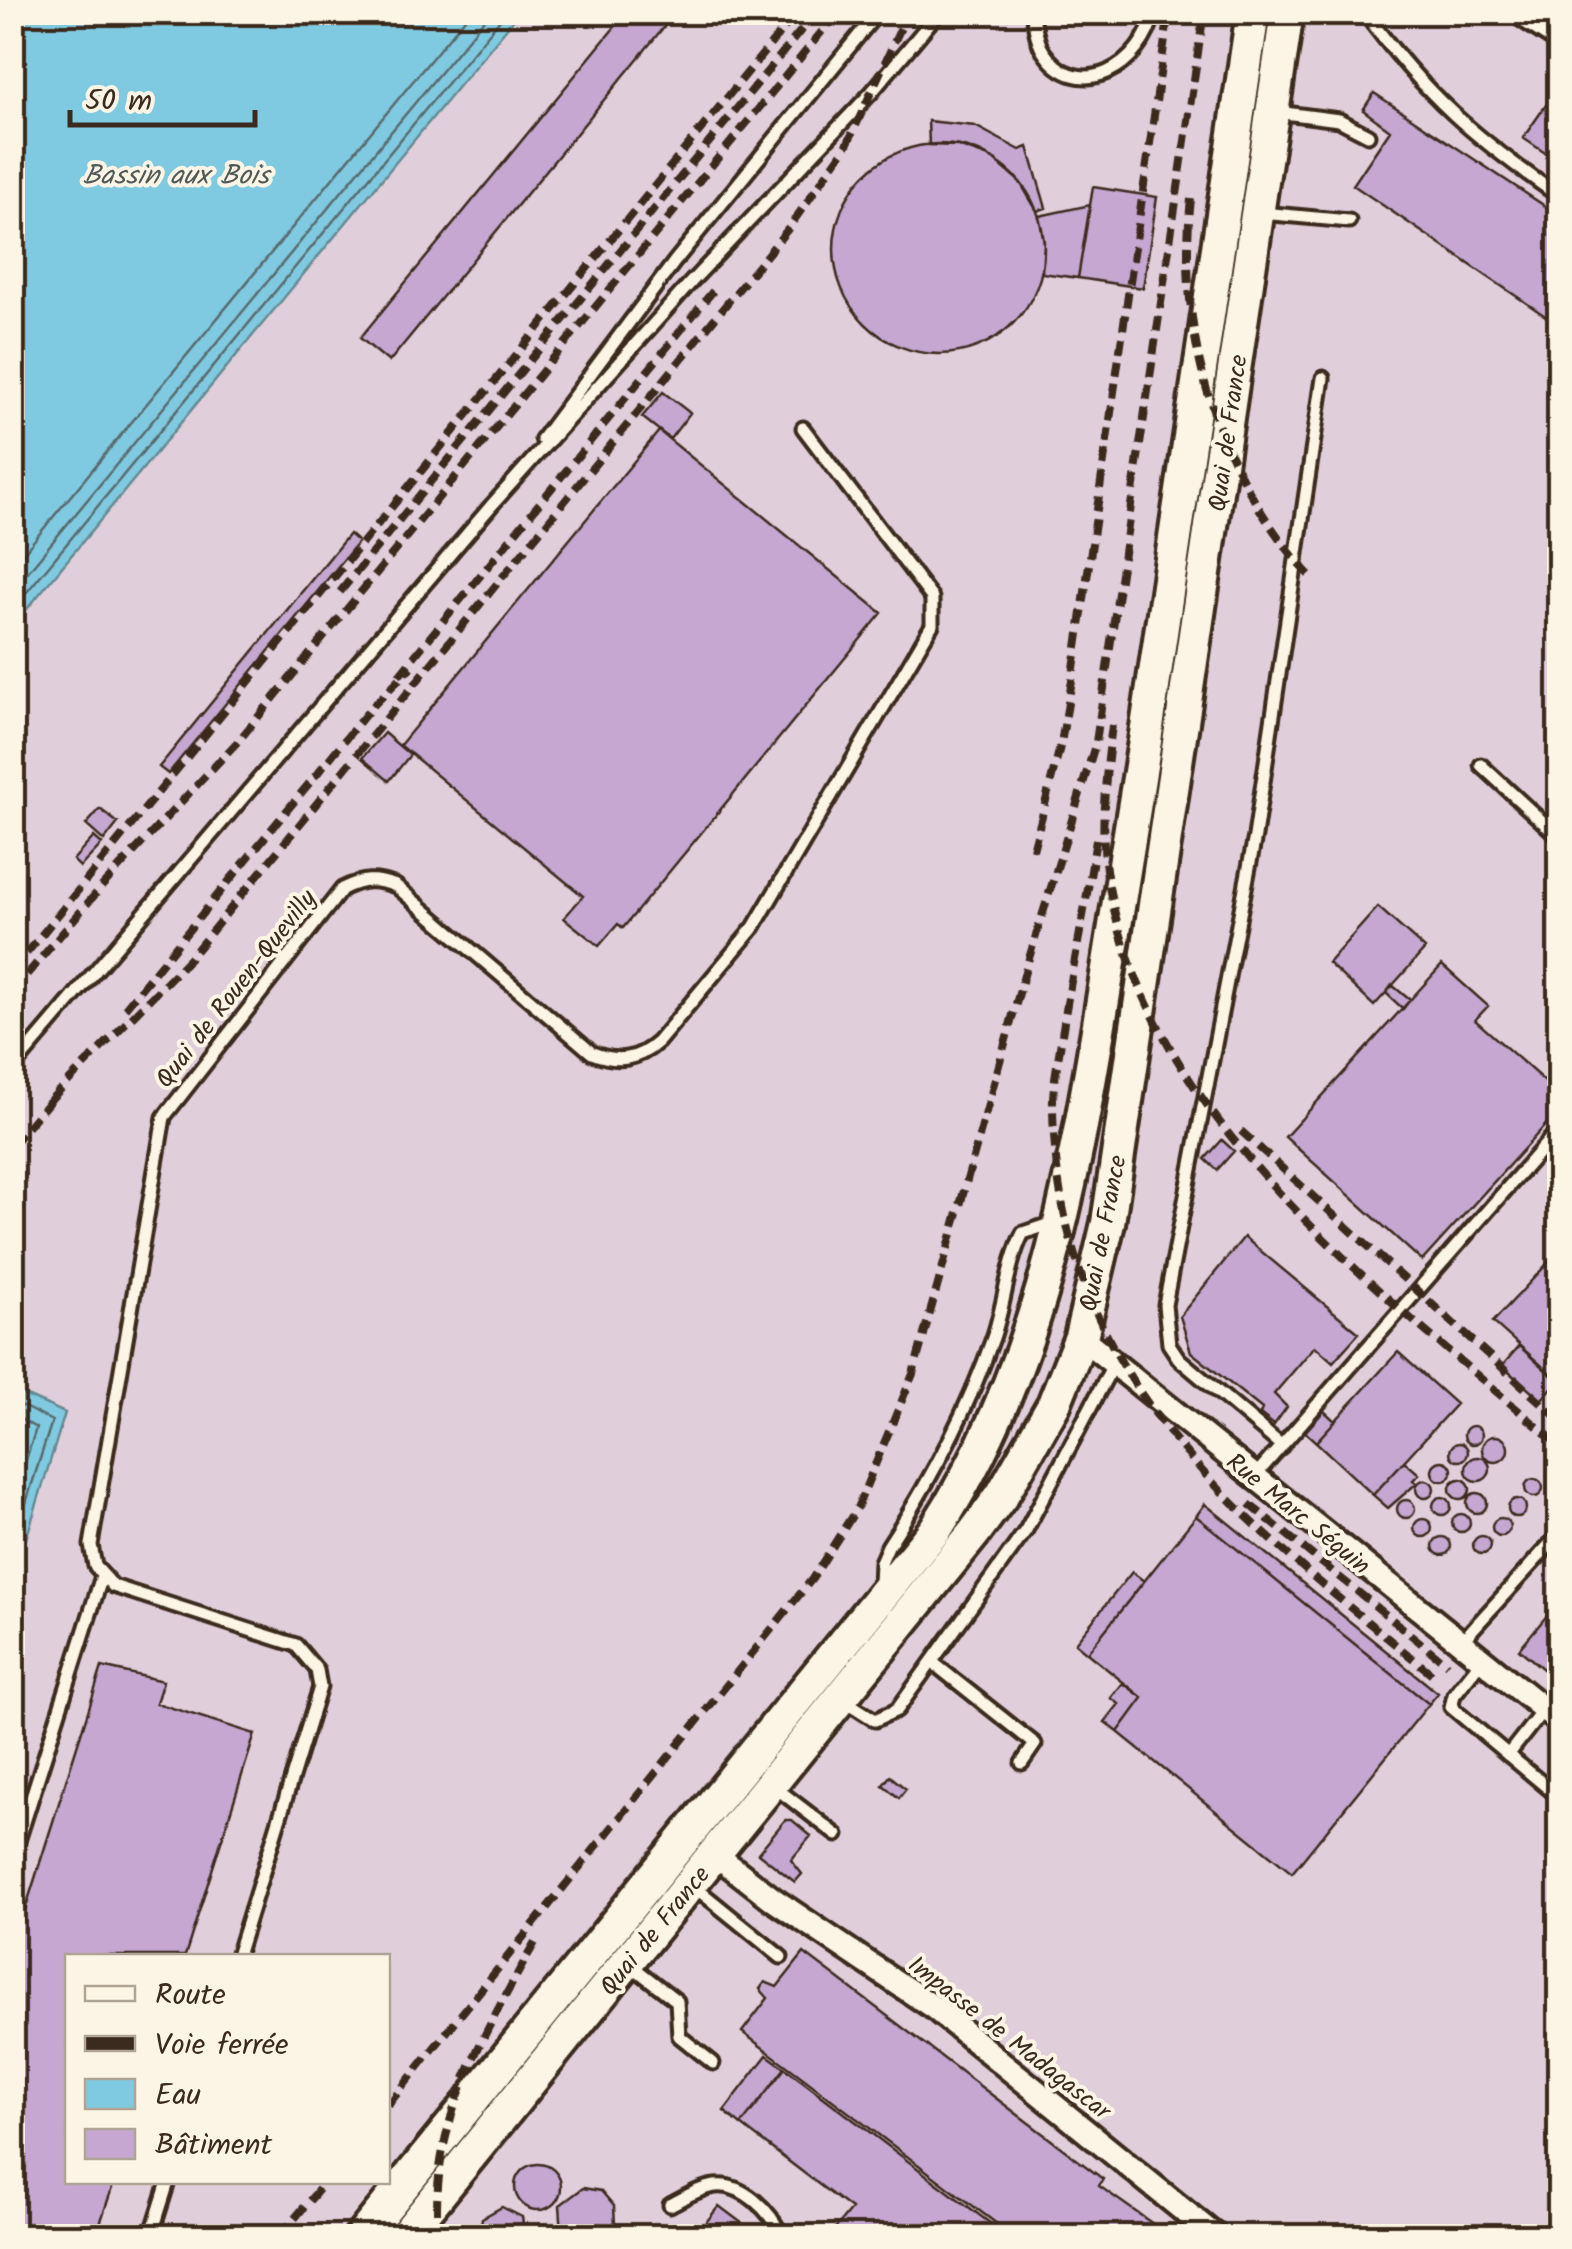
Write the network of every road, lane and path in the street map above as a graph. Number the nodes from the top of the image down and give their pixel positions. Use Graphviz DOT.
graph roads {
  1 [pos="878,12"];
  2 [pos="940,12"];
  3 [pos="1032,12"];
  4 [pos="1154,12"];
  5 [pos="1253,12"];
  6 [pos="1288,12"];
  7 [pos="1364,12"];
  8 [pos="1509,12"];
  9 [pos="1560,46"];
  10 [pos="1273,112"];
  11 [pos="1368,135"];
  12 [pos="1560,197"];
  13 [pos="1258,213"];
  14 [pos="1348,221"];
  15 [pos="1323,378"];
  16 [pos="804,428"];
  17 [pos="491,506"];
  18 [pos="1481,765"];
  19 [pos="1560,838"];
  20 [pos="1102,1006"];
  21 [pos="12,1069"];
  22 [pos="1560,1128"];
  23 [pos="1554,1144"];
  24 [pos="1062,1220"];
  25 [pos="1030,1337"];
  26 [pos="1081,1338"];
  27 [pos="1114,1363"];
  28 [pos="1282,1446"];
  29 [pos="1254,1477"];
  30 [pos="1560,1533"];
  31 [pos="102,1576"];
  32 [pos="881,1599"];
  33 [pos="1461,1642"];
  34 [pos="1482,1660"];
  35 [pos="932,1662"];
  36 [pos="842,1699"];
  37 [pos="1552,1716"];
  38 [pos="1508,1755"];
  39 [pos="1022,1763"];
  40 [pos="772,1785"];
  41 [pos="1560,1798"];
  42 [pos="837,1836"];
  43 [pos="716,1854"];
  44 [pos="12,1860"];
  45 [pos="692,1884"];
  46 [pos="238,1954"];
  47 [pos="781,1957"];
  48 [pos="628,1963"];
  49 [pos="714,2063"];
  50 [pos="167,2184"];
  51 [pos="670,2205"];
  52 [pos="151,2236"];
  53 [pos="362,2236"];
  54 [pos="405,2236"];
  55 [pos="781,2236"];
  56 [pos="1216,2236"];
  1 -- 17 [label="lane"];
  2 -- 17 [label="lane"];
  3 -- 4 [label="lane"];
  5 -- 20 [label="main road, Quai de France"];
  6 -- 10 [label="main road, Quai de France"];
  7 -- 12 [label="lane"];
  8 -- 9 [label="lane"];
  10 -- 11 [label="lane"];
  10 -- 13 [label="main road, Quai de France"];
  13 -- 14 [label="lane"];
  13 -- 26 [label="main road, Quai de France"];
  15 -- 28 [label="lane"];
  16 -- 31 [label="lane, Quai de Rouen-Quevilly"];
  17 -- 21 [label="lane"];
  18 -- 19 [label="lane"];
  20 -- 24 [label="main road, Quai de France"];
  20 -- 26 [label="main road"];
  22 -- 23 [label="lane"];
  23 -- 28 [label="lane"];
  24 -- 25 [label="main road, Quai de France"];
  24 -- 32 [label="lane"];
  25 -- 26 [label="main road"];
  25 -- 32 [label="main road, Quai de France"];
  26 -- 27 [label="street, Rue Marc Séguin"];
  26 -- 36 [label="main road, Quai de France"];
  27 -- 29 [label="street, Rue Marc Séguin"];
  27 -- 35 [label="lane"];
  28 -- 29 [label="lane"];
  29 -- 33 [label="street, Rue Marc Séguin"];
  30 -- 33 [label="lane"];
  31 -- 44 [label="lane"];
  31 -- 46 [label="lane"];
  32 -- 53 [label="main road, Quai de France"];
  33 -- 34 [label="street, Rue Marc Séguin"];
  34 -- 37 [label="street, Rue Marc Séguin"];
  34 -- 38 [label="lane"];
  35 -- 36 [label="lane"];
  35 -- 39 [label="lane"];
  36 -- 40 [label="main road, Quai de France"];
  37 -- 38 [label="lane"];
  38 -- 41 [label="lane"];
  40 -- 42 [label="lane"];
  40 -- 43 [label="main road, Quai de France"];
  43 -- 45 [label="main road, Quai de France"];
  43 -- 56 [label="street, Impasse de Madagascar"];
  45 -- 47 [label="lane"];
  45 -- 48 [label="main road, Quai de France"];
  48 -- 49 [label="lane"];
  48 -- 54 [label="main road, Quai de France"];
  50 -- 52 [label="lane"];
  51 -- 55 [label="lane"];
}
